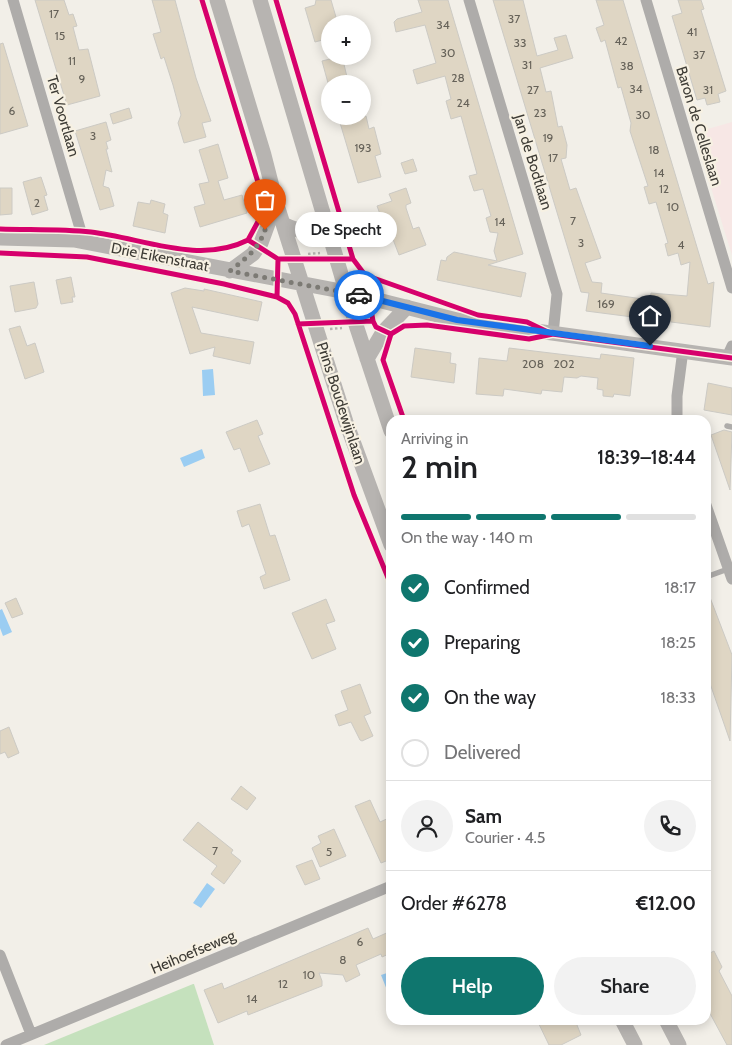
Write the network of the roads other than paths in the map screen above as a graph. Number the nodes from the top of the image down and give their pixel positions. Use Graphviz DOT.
graph roads {
  1 [pos="13,0"];
  2 [pos="217,0"];
  3 [pos="260,0"];
  4 [pos="469,0"];
  5 [pos="646,0"];
  6 [pos="276,202"];
  7 [pos="322,212"];
  8 [pos="283,224"];
  9 [pos="0,238"];
  10 [pos="84,242"];
  11 [pos="230,271"];
  12 [pos="303,284"];
  13 [pos="732,288"];
  14 [pos="346,292"];
  15 [pos="407,307"];
  16 [pos="553,334"];
  17 [pos="683,350"];
  18 [pos="730,354"];
  19 [pos="367,359"];
  20 [pos="677,415"];
  21 [pos="386,416"];
  22 [pos="711,519"];
  23 [pos="386,531"];
  24 [pos="730,574"];
  25 [pos="711,576"];
  26 [pos="386,888"];
  27 [pos="0,955"];
  28 [pos="625,1025"];
  29 [pos="669,1025"];
  30 [pos="31,1034"];
  31 [pos="6,1045"];
  32 [pos="635,1045"];
  33 [pos="679,1045"];
  1 -- 10 [label="street, Ter Voortlaan"];
  2 -- 6 [label="main road, Prins Boudewijnlaan"];
  3 -- 7 [label="main road"];
  4 -- 16 [label="street, Jan de Bodtlaan"];
  5 -- 13 [label="street, Baron de Celleslaan"];
  6 -- 8 [label="main road, Prins Boudewijnlaan"];
  6 -- 11 [label="main road"];
  7 -- 8 [label="main road"];
  7 -- 14 [label="main road"];
  8 -- 12 [label="main road, Prins Boudewijnlaan"];
  9 -- 10 [label="main road, Drie Eikenstraat"];
  10 -- 11 [label="main road, Drie Eikenstraat"];
  11 -- 12 [label="main road, Drie Eikenstraat"];
  12 -- 14 [label="main road, Drie Eikenstraat"];
  12 -- 23 [label="main road, Prins Boudewijnlaan"];
  14 -- 15 [label="main road, Drie Eikenstraat"];
  14 -- 19 [label="main road"];
  15 -- 16 [label="main road, Drie Eikenstraat"];
  15 -- 19 [label="main road"];
  16 -- 17 [label="main road, Drie Eikenstraat"];
  17 -- 18 [label="main road, Drie Eikenstraat"];
  17 -- 20 [label="street"];
  19 -- 21 [label="main road"];
  22 -- 24 [label="street"];
  24 -- 25 [label="lane"];
  26 -- 30 [label="street, Heihoefseweg"];
  27 -- 30 [label="street"];
  28 -- 32 [label="main road"];
  29 -- 33 [label="main road"];
  30 -- 31 [label="street, Heihoefseweg"];
}
